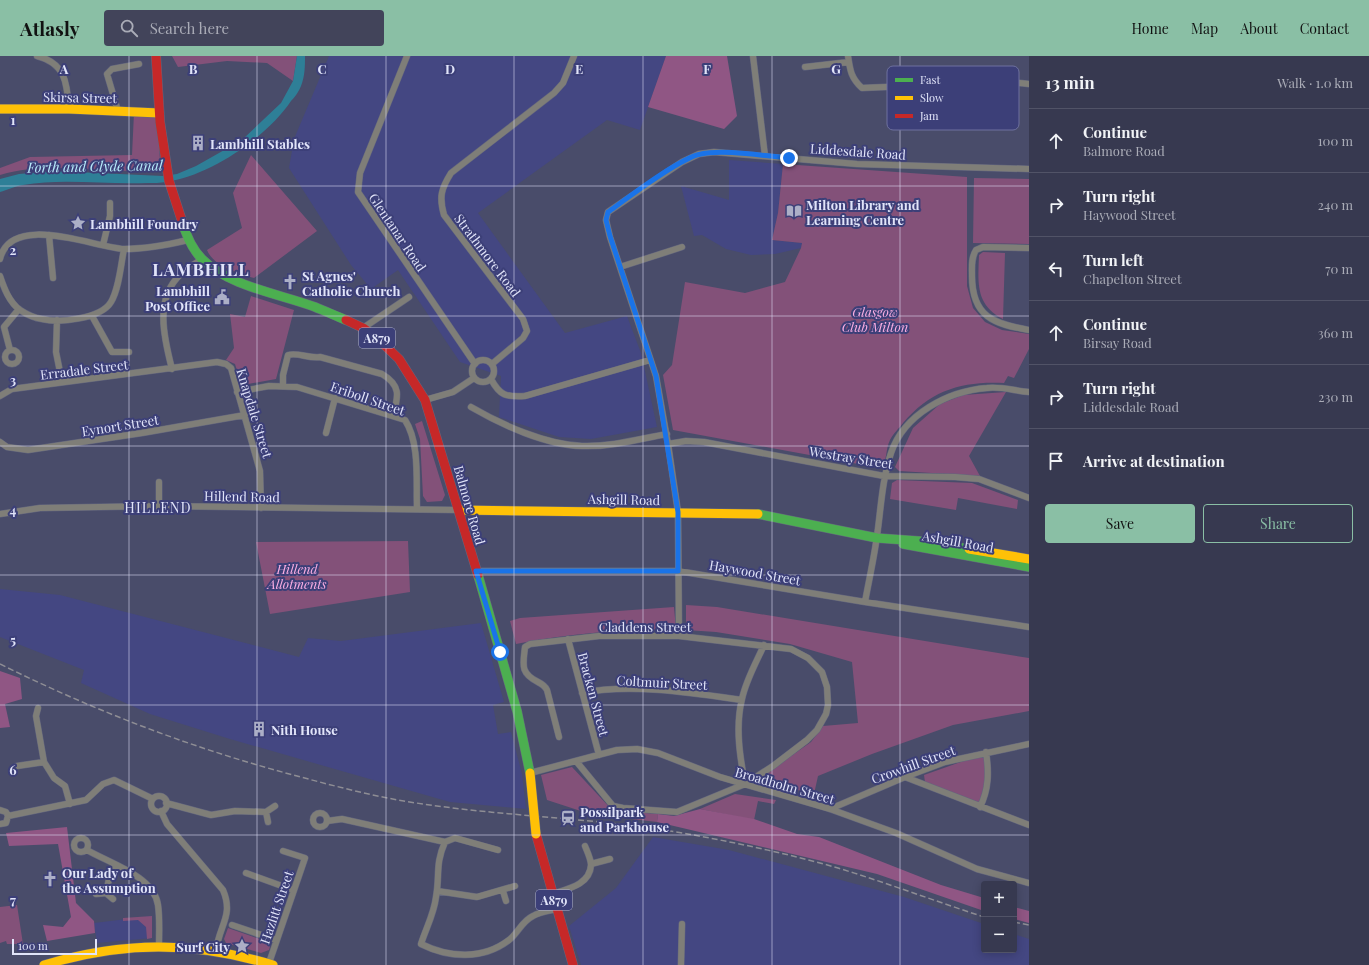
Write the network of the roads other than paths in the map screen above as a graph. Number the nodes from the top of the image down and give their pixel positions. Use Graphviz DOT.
graph roads {
  1 [pos="37,56"];
  2 [pos="156,56"];
  3 [pos="407,56"];
  4 [pos="574,56"];
  5 [pos="753,56"];
  6 [pos="848,59"];
  7 [pos="139,64"];
  8 [pos="806,67"];
  9 [pos="1019,82"];
  10 [pos="1029,84"];
  11 [pos="887,87"];
  12 [pos="0,109"];
  13 [pos="69,109"];
  14 [pos="118,111"];
  15 [pos="159,113"];
  16 [pos="765,156"];
  17 [pos="1029,169"];
  18 [pos="110,204"];
  19 [pos="49,235"];
  20 [pos="188,240"];
  21 [pos="103,245"];
  22 [pos="682,247"];
  23 [pos="124,248"];
  24 [pos="1029,248"];
  25 [pos="0,259"];
  26 [pos="202,259"];
  27 [pos="620,267"];
  28 [pos="0,276"];
  29 [pos="53,278"];
  30 [pos="409,296"];
  31 [pos="19,309"];
  32 [pos="92,316"];
  33 [pos="57,320"];
  34 [pos="363,328"];
  35 [pos="1029,330"];
  36 [pos="10,350"];
  37 [pos="129,352"];
  38 [pos="650,360"];
  39 [pos="475,364"];
  40 [pos="492,364"];
  41 [pos="172,369"];
  42 [pos="474,378"];
  43 [pos="491,379"];
  44 [pos="62,382"];
  45 [pos="283,386"];
  46 [pos="237,392"];
  47 [pos="1029,392"];
  48 [pos="0,396"];
  49 [pos="335,398"];
  50 [pos="424,400"];
  51 [pos="471,407"];
  52 [pos="245,415"];
  53 [pos="393,416"];
  54 [pos="326,433"];
  55 [pos="667,434"];
  56 [pos="0,442"];
  57 [pos="668,444"];
  58 [pos="884,476"];
  59 [pos="159,482"];
  60 [pos="1029,498"];
  61 [pos="159,506"];
  62 [pos="261,508"];
  63 [pos="417,508"];
  64 [pos="459,510"];
  65 [pos="678,512"];
  66 [pos="0,514"];
  67 [pos="880,538"];
  68 [pos="1029,559"];
  69 [pos="1029,567"];
  70 [pos="476,571"];
  71 [pos="678,571"];
  72 [pos="865,602"];
  73 [pos="1029,627"];
  74 [pos="679,633"];
  75 [pos="568,639"];
  76 [pos="764,645"];
  77 [pos="582,693"];
  78 [pos="741,700"];
  79 [pos="38,708"];
  80 [pos="559,737"];
  81 [pos="1029,744"];
  82 [pos="986,752"];
  83 [pos="599,754"];
  84 [pos="576,761"];
  85 [pos="44,762"];
  86 [pos="17,766"];
  87 [pos="530,773"];
  88 [pos="905,776"];
  89 [pos="745,784"];
  90 [pos="153,799"];
  91 [pos="166,803"];
  92 [pos="70,804"];
  93 [pos="275,806"];
  94 [pos="980,807"];
  95 [pos="830,809"];
  96 [pos="0,810"];
  97 [pos="161,811"];
  98 [pos="266,812"];
  99 [pos="8,816"];
  100 [pos="327,821"];
  101 [pos="268,822"];
  102 [pos="0,824"];
  103 [pos="1029,825"];
  104 [pos="446,842"];
  105 [pos="585,846"];
  106 [pos="87,850"];
  107 [pos="498,850"];
  108 [pos="283,851"];
  109 [pos="610,859"];
  110 [pos="591,864"];
  111 [pos="116,866"];
  112 [pos="246,873"];
  113 [pos="1029,883"];
  114 [pos="515,886"];
  115 [pos="293,890"];
  116 [pos="503,890"];
  117 [pos="437,891"];
  118 [pos="106,893"];
  119 [pos="96,894"];
  120 [pos="552,894"];
  121 [pos="113,899"];
  122 [pos="506,901"];
  123 [pos="557,908"];
  124 [pos="682,924"];
  125 [pos="232,925"];
  126 [pos="276,940"];
  127 [pos="159,946"];
  128 [pos="216,950"];
  129 [pos="271,964"];
  130 [pos="44,965"];
  131 [pos="573,965"];
  132 [pos="681,965"];
  1 -- 13 [label="street"];
  2 -- 15 [label="main road, A879"];
  3 -- 39 [label="street, Glentanar Road"];
  4 -- 40 [label="street, Strathmore Road"];
  5 -- 16 [label="street"];
  6 -- 8 [label="street"];
  6 -- 11 [label="street"];
  7 -- 14 [label="street"];
  9 -- 10 [label="street"];
  12 -- 13 [label="main road, Skirsa Street"];
  13 -- 14 [label="main road, Skirsa Street"];
  14 -- 15 [label="main road, Skirsa Street"];
  15 -- 20 [label="main road, Balmore Road / A879"];
  16 -- 17 [label="street, Liddesdale Road"];
  16 -- 27 [label="street, Liddesdale Road"];
  18 -- 21 [label="street"];
  19 -- 21 [label="street"];
  19 -- 25 [label="street"];
  19 -- 29 [label="street"];
  20 -- 23 [label="street"];
  20 -- 26 [label="main road, Balmore Road / A879"];
  21 -- 23 [label="street"];
  22 -- 27 [label="street"];
  23 -- 32 [label="street"];
  24 -- 35 [label="street"];
  26 -- 34 [label="main road, Balmore Road / A879"];
  26 -- 41 [label="street"];
  27 -- 38 [label="street"];
  28 -- 31 [label="street"];
  30 -- 34 [label="street"];
  31 -- 33 [label="street"];
  31 -- 36 [label="street"];
  32 -- 33 [label="street"];
  32 -- 37 [label="street"];
  33 -- 44 [label="street"];
  34 -- 50 [label="main road, Balmore Road / A879"];
  38 -- 43 [label="street"];
  38 -- 55 [label="street"];
  39 -- 40 [label="street"];
  39 -- 42 [label="street"];
  40 -- 43 [label="street"];
  41 -- 44 [label="street, Erradale Street"];
  41 -- 46 [label="street, Knapdale Street"];
  42 -- 43 [label="street"];
  42 -- 50 [label="street"];
  44 -- 48 [label="street, Erradale Street"];
  45 -- 46 [label="street, Eriboll Street"];
  45 -- 49 [label="street, Eriboll Street"];
  45 -- 53 [label="street"];
  46 -- 52 [label="street, Knapdale Street"];
  47 -- 58 [label="street"];
  49 -- 53 [label="street, Eriboll Street"];
  49 -- 54 [label="street"];
  50 -- 64 [label="main road, Balmore Road / A879"];
  51 -- 55 [label="street"];
  52 -- 56 [label="street, Eynort Street"];
  52 -- 62 [label="street, Knapdale Street"];
  53 -- 63 [label="street, Eriboll Street"];
  55 -- 57 [label="street"];
  57 -- 58 [label="street, Westray Street"];
  57 -- 65 [label="street"];
  58 -- 60 [label="street, Westray Street"];
  58 -- 67 [label="street"];
  59 -- 61 [label="street"];
  61 -- 62 [label="street, Hillend Road"];
  61 -- 66 [label="street, Hillend Road"];
  62 -- 63 [label="street, Hillend Road"];
  63 -- 64 [label="street, Hillend Road"];
  64 -- 65 [label="main road, Ashgill Road"];
  64 -- 70 [label="main road, Balmore Road / A879"];
  65 -- 67 [label="main road, Ashgill Road"];
  65 -- 71 [label="street"];
  67 -- 68 [label="main road, Ashgill Road"];
  67 -- 69 [label="main road, Ashgill Road"];
  67 -- 72 [label="street"];
  70 -- 71 [label="street, Haywood Street"];
  70 -- 87 [label="main road, Balmore Road / A879"];
  71 -- 72 [label="street, Haywood Street"];
  71 -- 74 [label="street"];
  72 -- 73 [label="street, Haywood Street"];
  74 -- 75 [label="street, Claddens Street"];
  74 -- 76 [label="street, Claddens Street"];
  75 -- 77 [label="street, Bracken Street"];
  75 -- 80 [label="street, Claddens Street"];
  76 -- 78 [label="street"];
  76 -- 89 [label="street, Claddens Street"];
  77 -- 78 [label="street, Coltmuir Street"];
  77 -- 83 [label="street, Bracken Street"];
  78 -- 89 [label="street"];
  79 -- 85 [label="street"];
  81 -- 82 [label="street, Crowhill Street"];
  82 -- 88 [label="street, Crowhill Street"];
  82 -- 94 [label="street"];
  83 -- 84 [label="street, Broadholm Street"];
  83 -- 89 [label="street, Broadholm Street"];
  84 -- 87 [label="street, Broadholm Street"];
  84 -- 89 [label="street, Claddens Street"];
  85 -- 86 [label="street"];
  85 -- 92 [label="street"];
  87 -- 120 [label="main road, Balmore Road / A879, bridge"];
  88 -- 94 [label="street"];
  88 -- 95 [label="street, Crowhill Street"];
  89 -- 95 [label="street, Broadholm Street"];
  90 -- 91 [label="street"];
  90 -- 92 [label="street"];
  90 -- 97 [label="street"];
  91 -- 97 [label="street"];
  91 -- 98 [label="street"];
  92 -- 99 [label="street"];
  93 -- 98 [label="street"];
  94 -- 103 [label="street"];
  95 -- 113 [label="street, Broadholm Street"];
  96 -- 99 [label="street"];
  97 -- 128 [label="street"];
  98 -- 101 [label="street"];
  99 -- 102 [label="street"];
  100 -- 104 [label="street"];
  104 -- 107 [label="street"];
  104 -- 117 [label="street"];
  105 -- 110 [label="street"];
  106 -- 111 [label="street"];
  108 -- 115 [label="street, Hazlitt Street"];
  109 -- 110 [label="street"];
  110 -- 120 [label="street"];
  111 -- 118 [label="street"];
  111 -- 127 [label="street"];
  112 -- 115 [label="street"];
  114 -- 116 [label="street"];
  115 -- 126 [label="street, Hazlitt Street"];
  116 -- 117 [label="street"];
  116 -- 122 [label="street"];
  117 -- 123 [label="street"];
  118 -- 119 [label="street"];
  118 -- 121 [label="street"];
  120 -- 123 [label="main road, Balmore Road / A879"];
  123 -- 131 [label="main road, Balmore Road / A879"];
  124 -- 132 [label="street"];
  125 -- 126 [label="street"];
  126 -- 129 [label="street, Hazlitt Street"];
  127 -- 128 [label="main road"];
  127 -- 130 [label="main road"];
  128 -- 129 [label="main road"];
}
